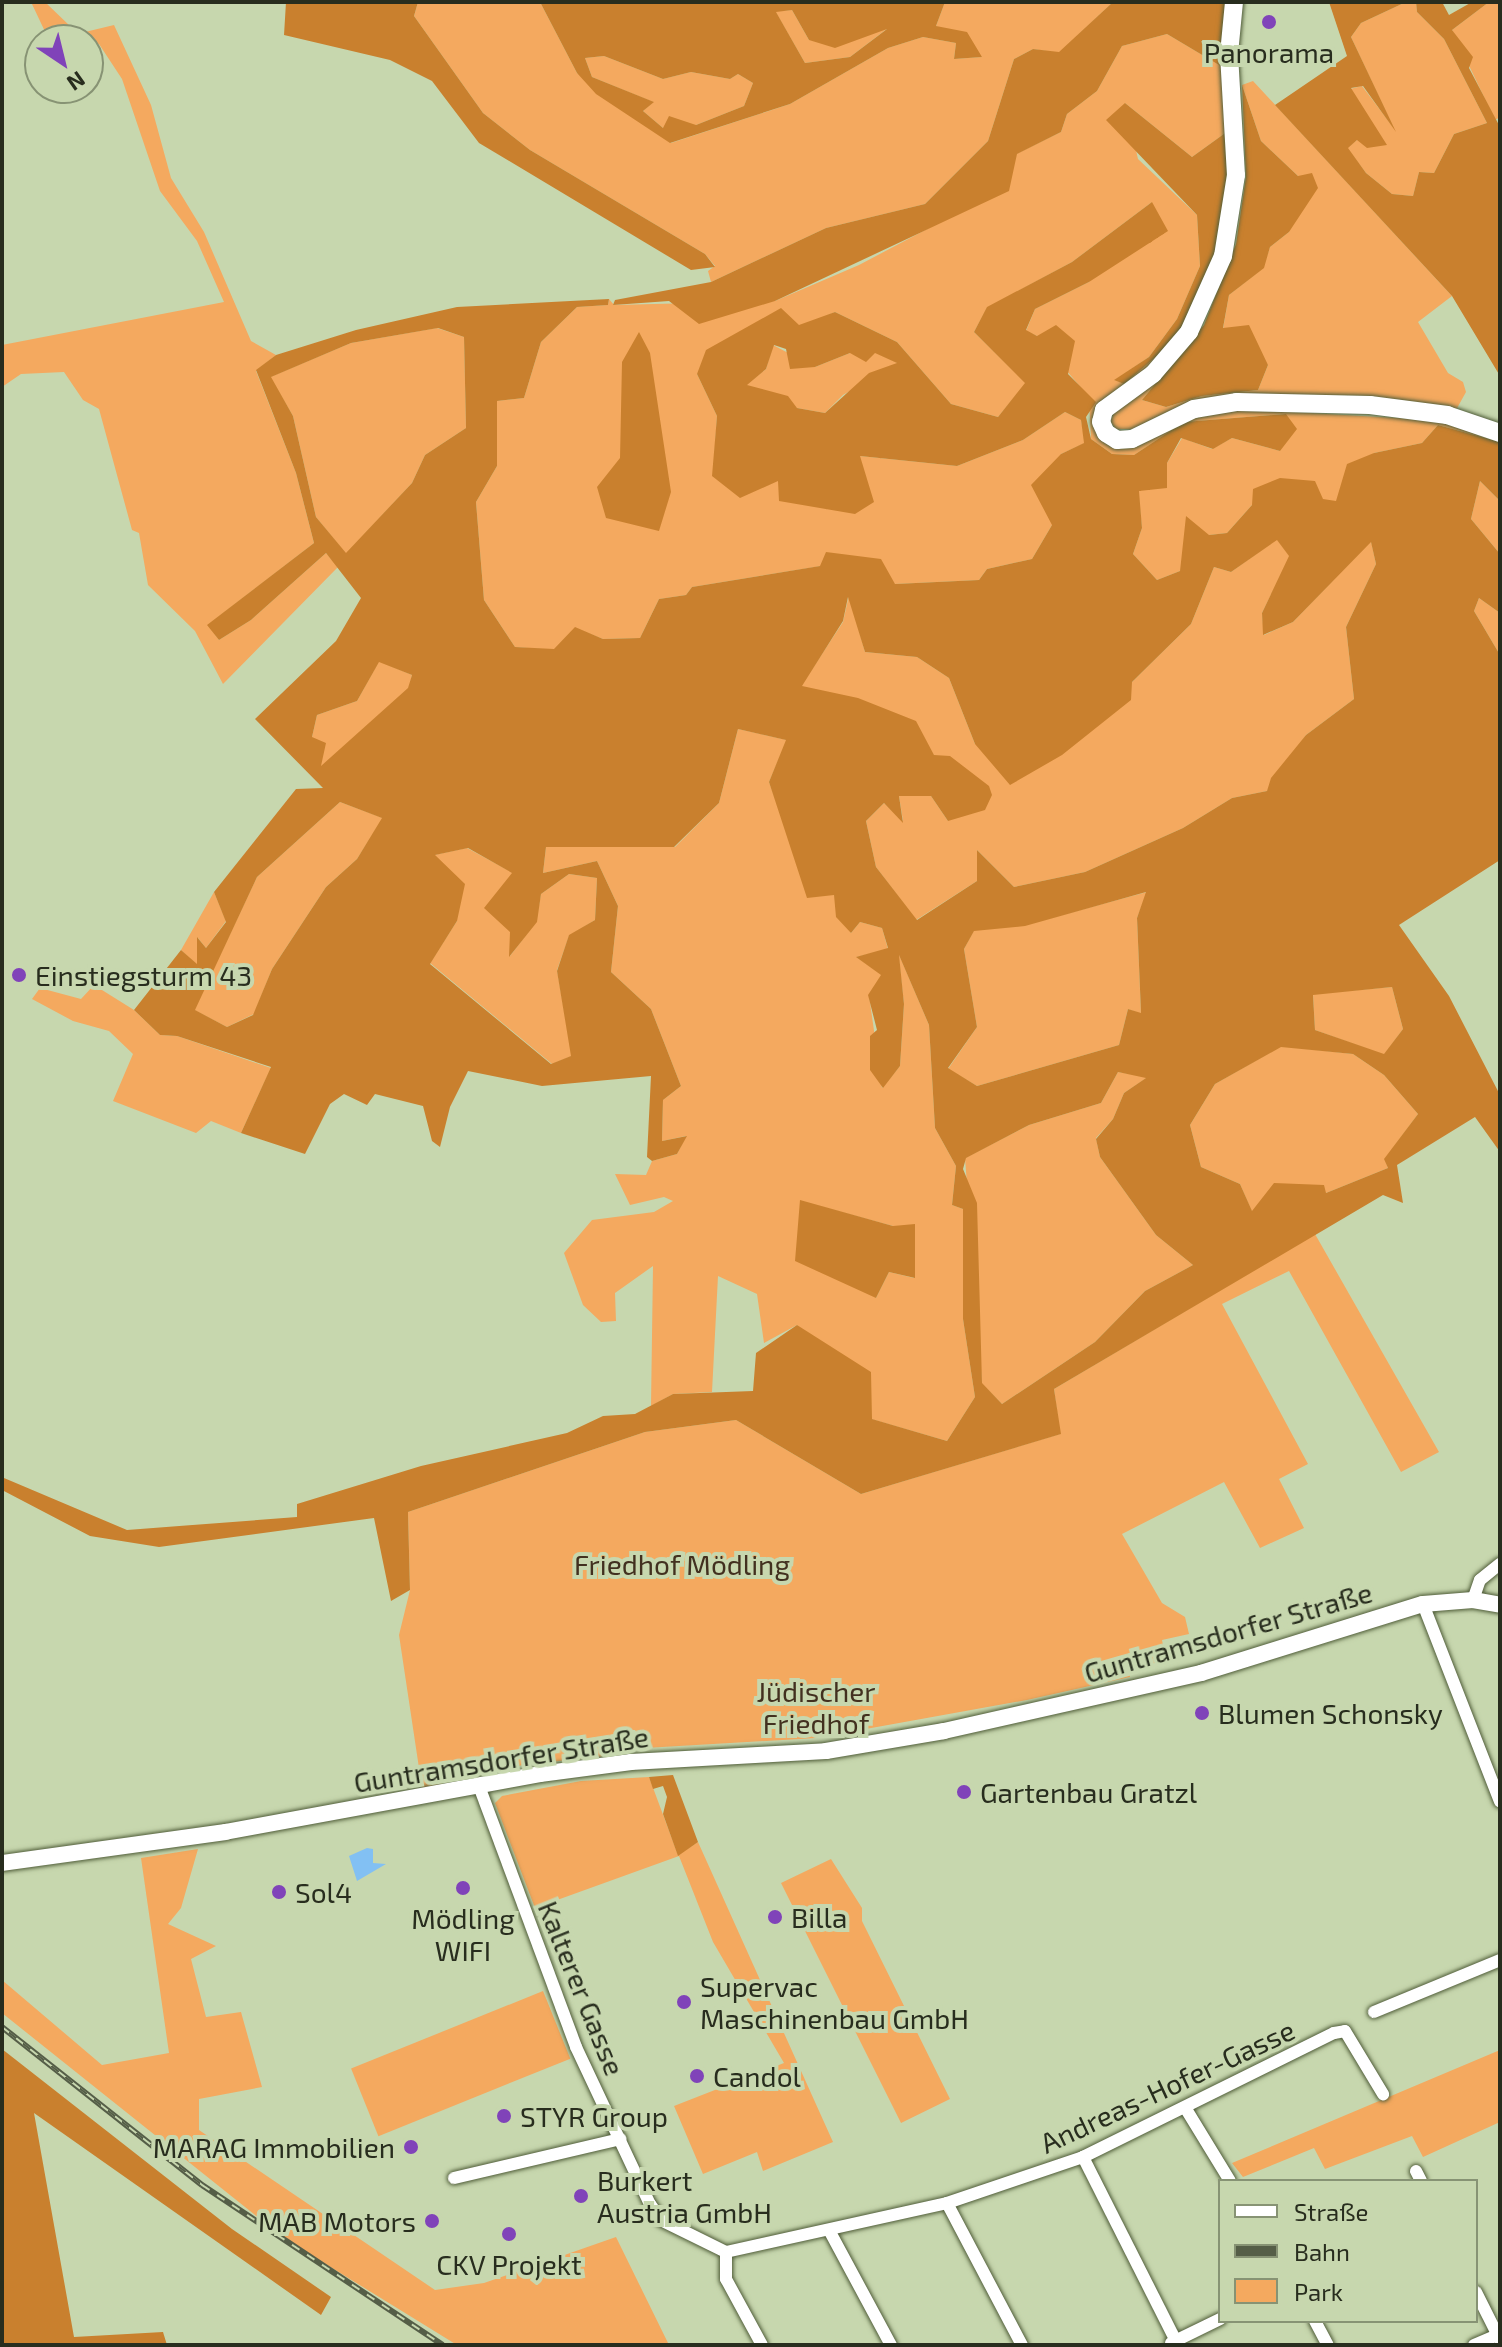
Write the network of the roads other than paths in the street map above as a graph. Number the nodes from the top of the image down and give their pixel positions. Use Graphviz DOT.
graph roads {
  1 [pos="1234,2"];
  2 [pos="1500,433"];
  3 [pos="1500,1564"];
  4 [pos="1473,1600"];
  5 [pos="1423,1604"];
  6 [pos="1500,1605"];
  7 [pos="479,1786"];
  8 [pos="1500,1801"];
  9 [pos="2,1863"];
  10 [pos="1500,1960"];
  11 [pos="1374,2012"];
  12 [pos="1383,2094"];
  13 [pos="1186,2109"];
  14 [pos="620,2139"];
  15 [pos="1083,2157"];
  16 [pos="454,2178"];
  17 [pos="1229,2179"];
  18 [pos="947,2203"];
  19 [pos="829,2230"];
  20 [pos="726,2252"];
  21 [pos="1478,2296"];
  22 [pos="1218,2320"];
  23 [pos="1316,2323"];
  24 [pos="1499,2337"];
  25 [pos="1174,2344"];
  26 [pos="762,2345"];
  27 [pos="891,2345"];
  28 [pos="1022,2345"];
  29 [pos="1328,2345"];
  30 [pos="1474,2345"];
  1 -- 2 [label="main road"];
  3 -- 4 [label="street"];
  4 -- 5 [label="street, Guntramsdorfer Straße"];
  4 -- 6 [label="street, Guntramsdorfer Straße"];
  5 -- 7 [label="street, Guntramsdorfer Straße"];
  5 -- 8 [label="street"];
  7 -- 9 [label="street, Guntramsdorfer Straße"];
  7 -- 14 [label="street, Kalterer Gasse"];
  10 -- 11 [label="street"];
  12 -- 13 [label="street, Andreas-Hofer-Gasse"];
  13 -- 15 [label="street, Andreas-Hofer-Gasse"];
  13 -- 17 [label="street"];
  14 -- 16 [label="street"];
  14 -- 20 [label="street, Kalterer Gasse"];
  15 -- 18 [label="street, Andreas-Hofer-Gasse"];
  15 -- 25 [label="street"];
  18 -- 19 [label="street, Andreas-Hofer-Gasse"];
  18 -- 28 [label="street"];
  19 -- 20 [label="street, Andreas-Hofer-Gasse"];
  19 -- 27 [label="street"];
  20 -- 26 [label="street"];
  21 -- 24 [label="street"];
  22 -- 25 [label="street"];
  23 -- 29 [label="street"];
  24 -- 30 [label="street"];
}
